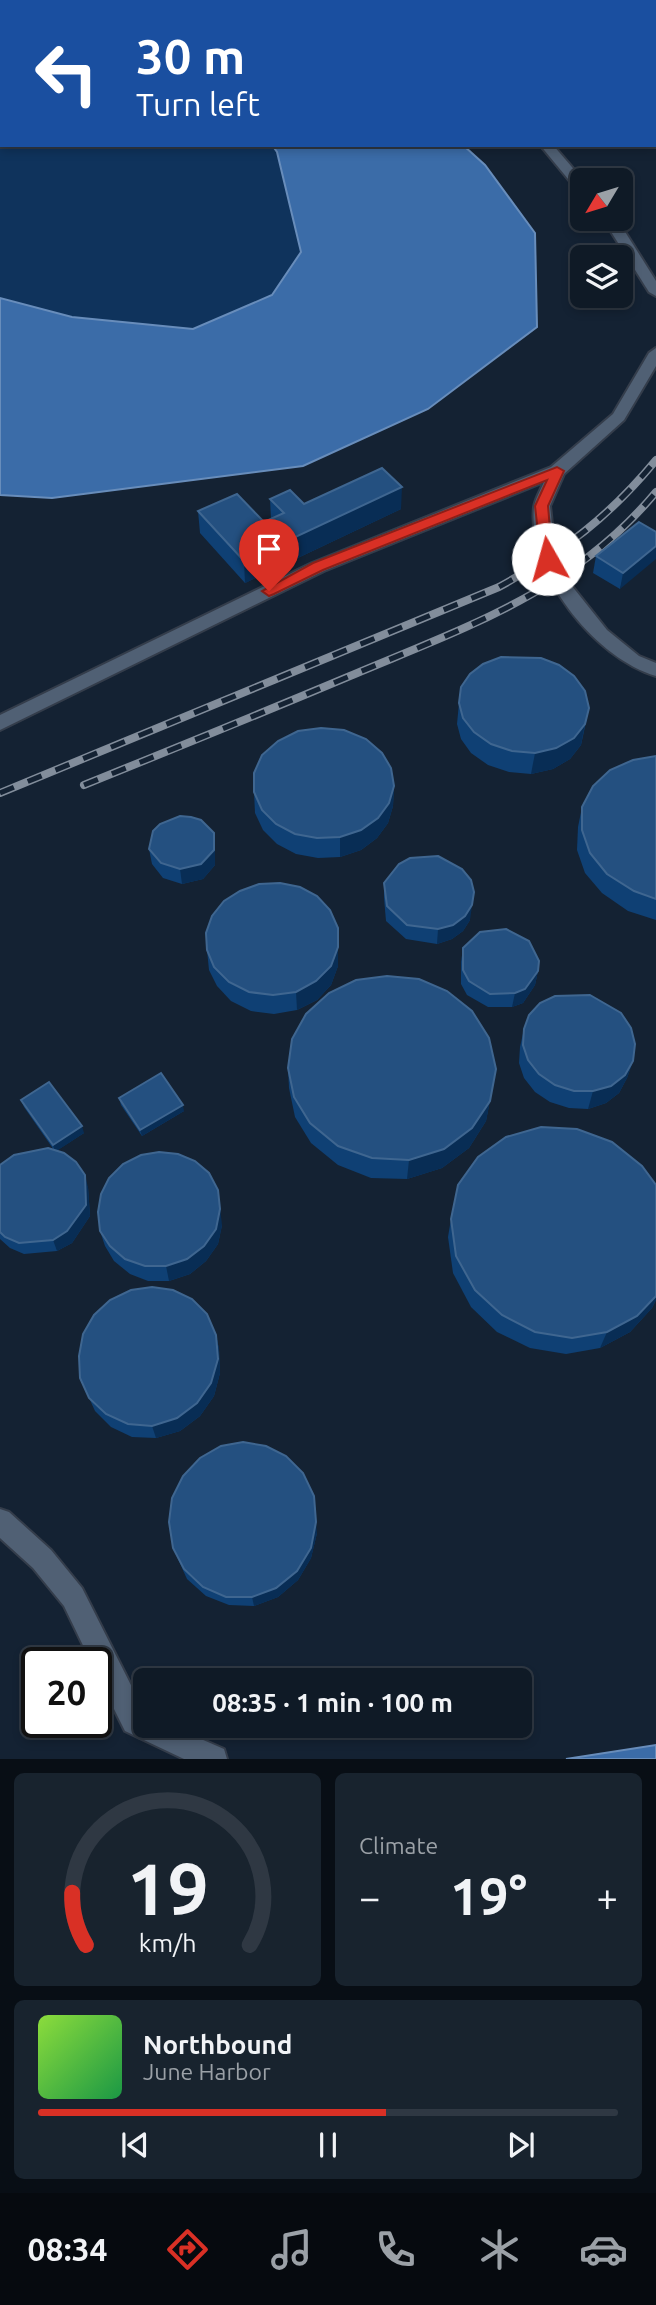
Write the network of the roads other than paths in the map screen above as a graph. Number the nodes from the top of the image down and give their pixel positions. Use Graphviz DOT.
graph roads {
  1 [pos="548,147"];
  2 [pos="570,173"];
  3 [pos="618,231"];
  4 [pos="656,292"];
  5 [pos="656,353"];
  6 [pos="557,471"];
  7 [pos="656,670"];
  8 [pos="0,723"];
  9 [pos="0,1521"];
  10 [pos="214,1759"];
  1 -- 2 [label="lane"];
  3 -- 4 [label="lane"];
  5 -- 6 [label="lane"];
  6 -- 7 [label="lane"];
  6 -- 8 [label="lane"];
  9 -- 10 [label="lane"];
}
